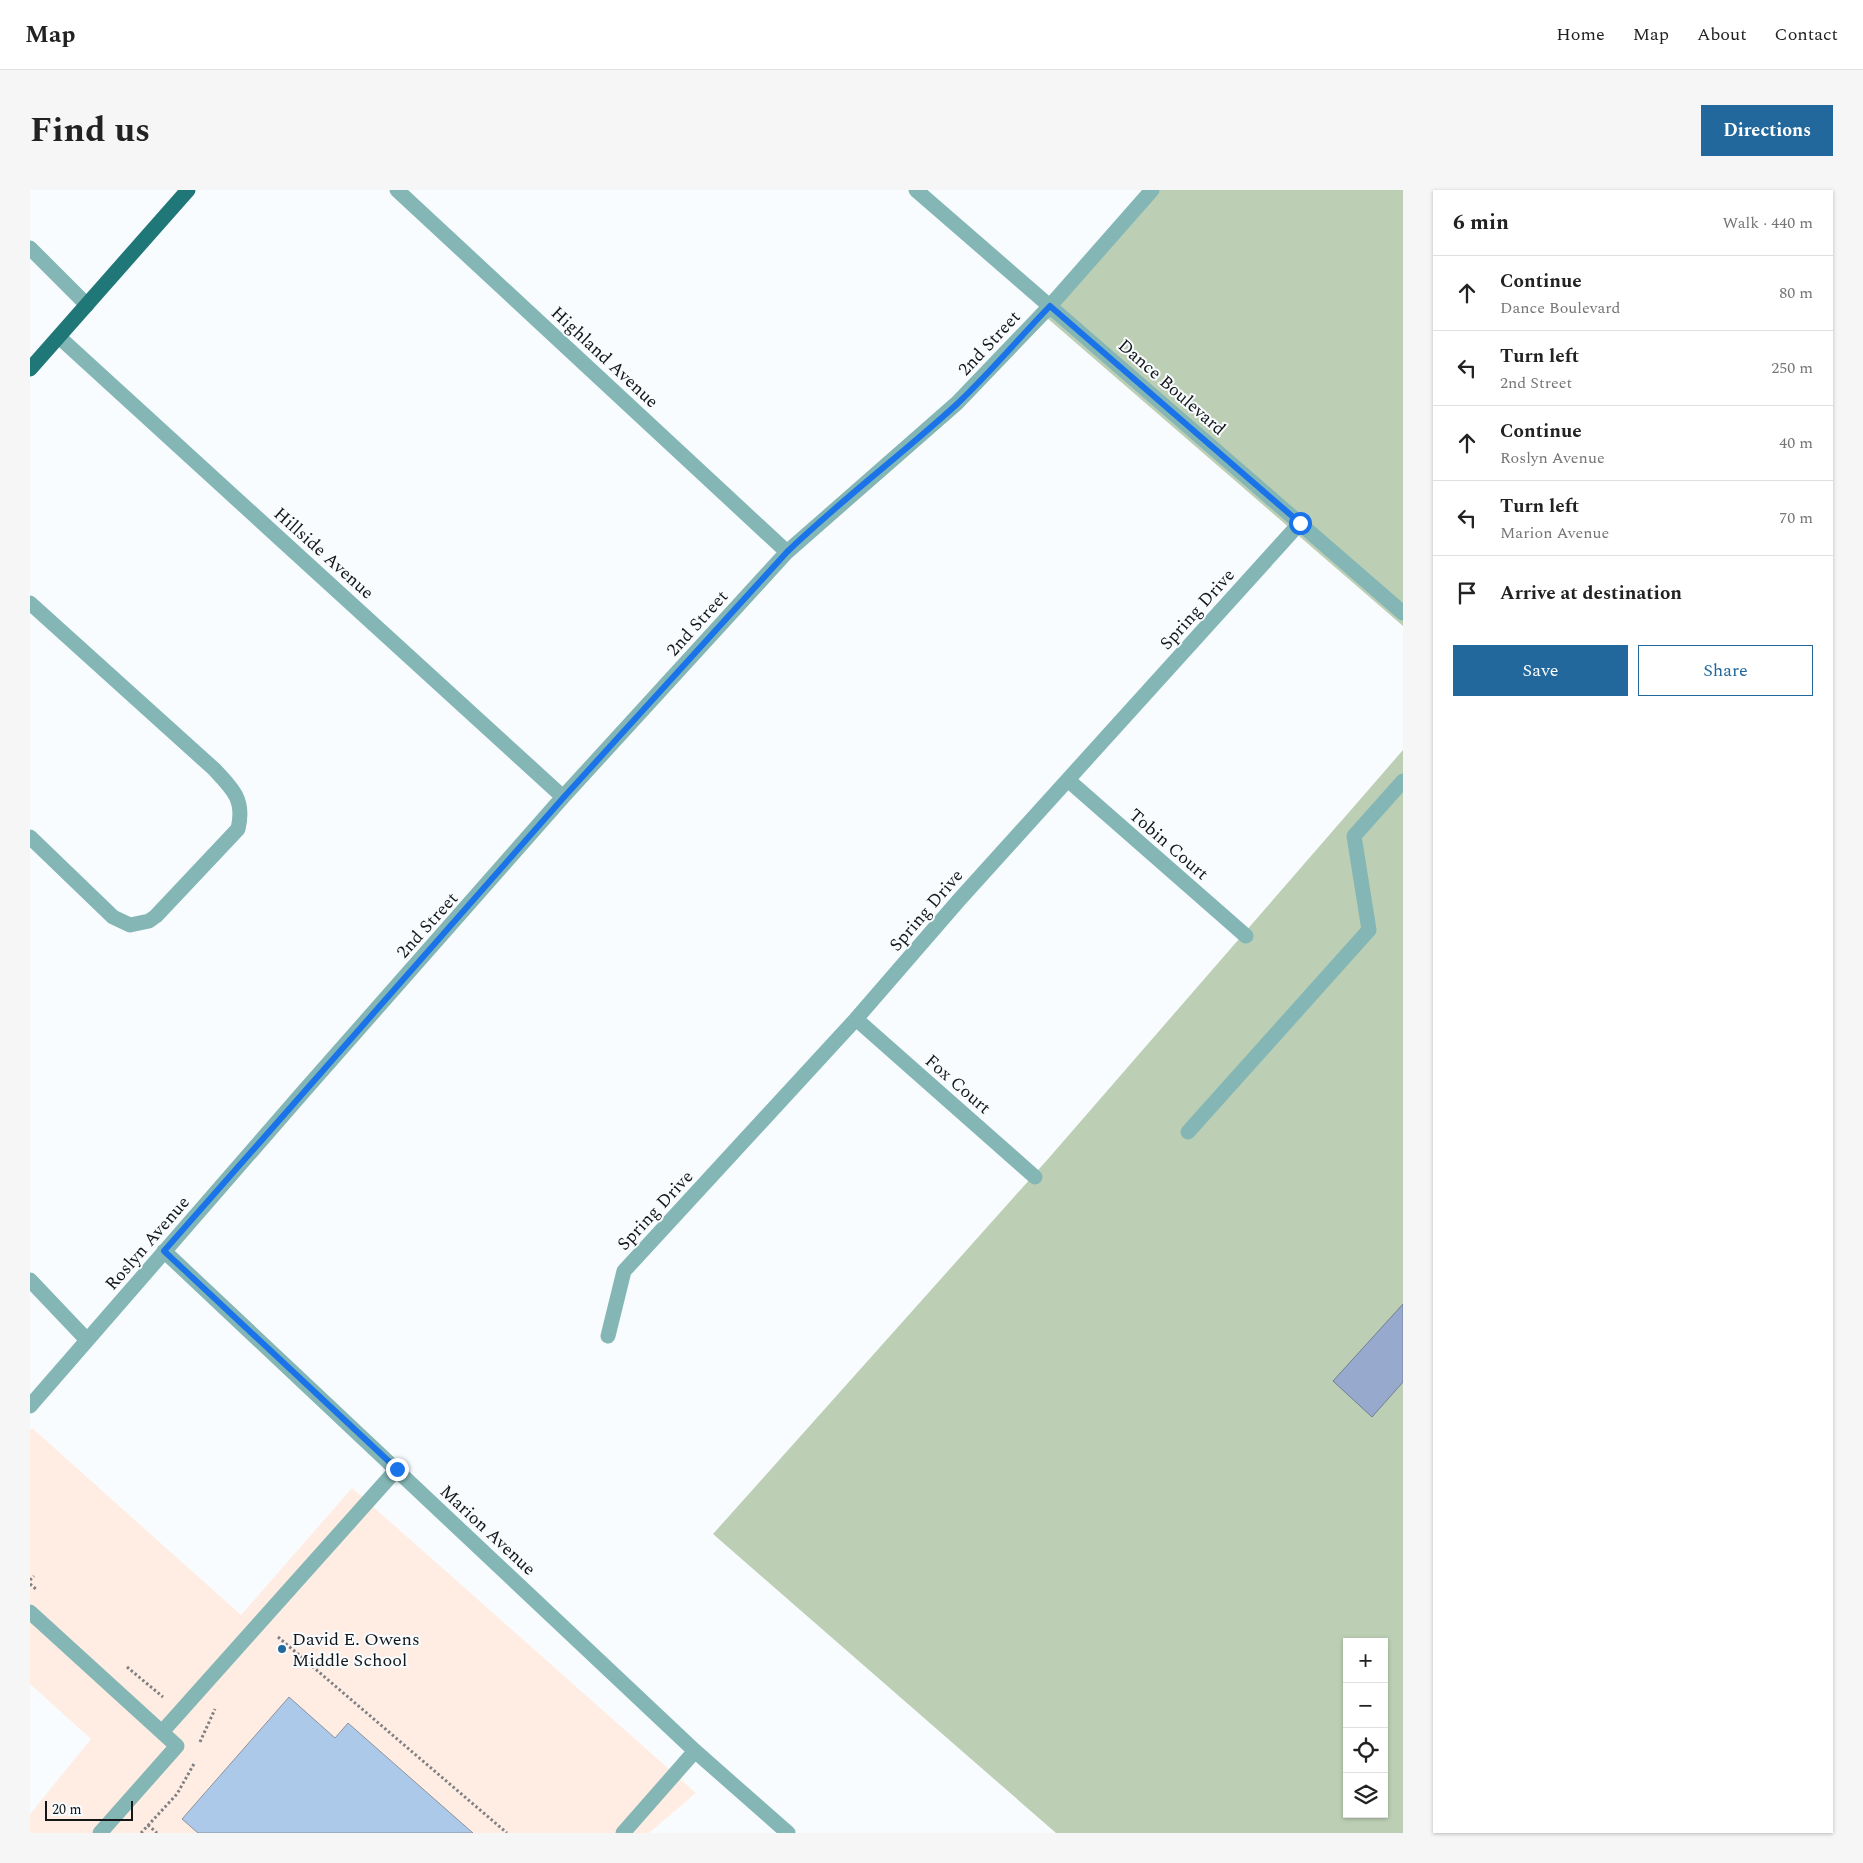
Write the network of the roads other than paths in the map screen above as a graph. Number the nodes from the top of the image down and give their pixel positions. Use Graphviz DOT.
graph roads {
  1 [pos="188,190"];
  2 [pos="397,190"];
  3 [pos="916,190"];
  4 [pos="1152,190"];
  5 [pos="30,248"];
  6 [pos="87,305"];
  7 [pos="1050,306"];
  8 [pos="59,337"];
  9 [pos="30,369"];
  10 [pos="1300,523"];
  11 [pos="787,552"];
  12 [pos="30,603"];
  13 [pos="1403,613"];
  14 [pos="1068,780"];
  15 [pos="1403,781"];
  16 [pos="564,797"];
  17 [pos="30,837"];
  18 [pos="1246,936"];
  19 [pos="856,1019"];
  20 [pos="292,1104"];
  21 [pos="1188,1132"];
  22 [pos="1035,1177"];
  23 [pos="164,1251"];
  24 [pos="30,1280"];
  25 [pos="608,1336"];
  26 [pos="86,1340"];
  27 [pos="30,1406"];
  28 [pos="397,1469"];
  29 [pos="30,1612"];
  30 [pos="162,1732"];
  31 [pos="695,1752"];
  32 [pos="100,1833"];
  33 [pos="622,1833"];
  34 [pos="788,1833"];
  1 -- 6 [label="main road"];
  2 -- 11 [label="street, Highland Avenue"];
  3 -- 7 [label="street, Dance Boulevard"];
  4 -- 7 [label="street, 2nd Street"];
  5 -- 6 [label="street"];
  6 -- 8 [label="main road"];
  7 -- 10 [label="street, Dance Boulevard"];
  7 -- 11 [label="street, 2nd Street"];
  8 -- 9 [label="main road"];
  8 -- 16 [label="street, Hillside Avenue"];
  10 -- 13 [label="street, Dance Boulevard"];
  10 -- 14 [label="street, Spring Drive"];
  11 -- 16 [label="street, 2nd Street"];
  12 -- 17 [label="street"];
  14 -- 18 [label="street, Tobin Court"];
  14 -- 19 [label="street, Spring Drive"];
  15 -- 21 [label="street"];
  16 -- 20 [label="street, 2nd Street"];
  19 -- 22 [label="street, Fox Court"];
  19 -- 25 [label="street, Spring Drive"];
  20 -- 23 [label="street, Roslyn Avenue"];
  23 -- 26 [label="street, Roslyn Avenue"];
  23 -- 28 [label="street, Marion Avenue"];
  24 -- 26 [label="street"];
  26 -- 27 [label="street, Roslyn Avenue"];
  28 -- 30 [label="street"];
  28 -- 31 [label="street, Marion Avenue"];
  29 -- 30 [label="street"];
  30 -- 32 [label="street"];
  31 -- 33 [label="street"];
  31 -- 34 [label="street, Marion Avenue"];
}
